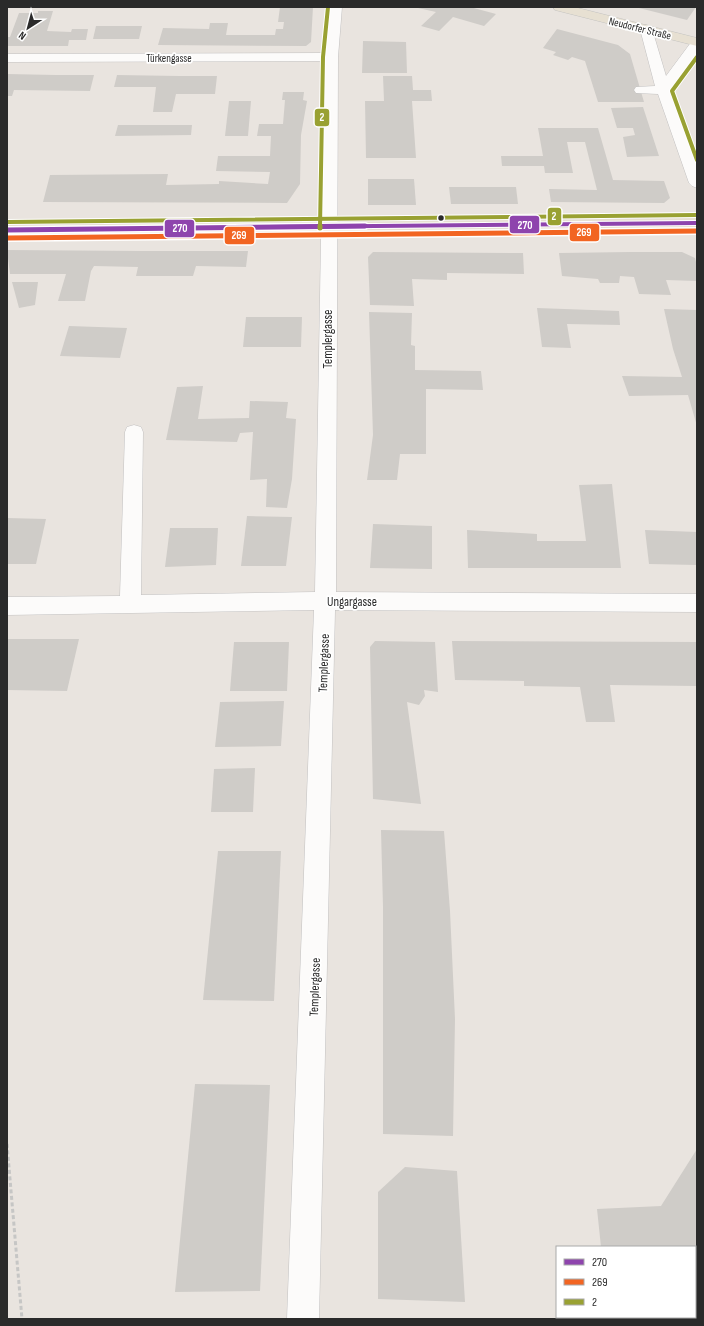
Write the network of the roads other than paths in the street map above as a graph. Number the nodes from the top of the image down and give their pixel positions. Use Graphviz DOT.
graph roads {
  1 [pos="336,7"];
  2 [pos="559,7"];
  3 [pos="646,29"];
  4 [pos="697,43"];
  5 [pos="331,57"];
  6 [pos="7,58"];
  7 [pos="641,90"];
  8 [pos="663,90"];
  9 [pos="697,183"];
  10 [pos="697,223"];
  11 [pos="328,228"];
  12 [pos="7,230"];
  13 [pos="134,432"];
  14 [pos="325,601"];
  15 [pos="697,603"];
  16 [pos="130,604"];
  17 [pos="7,606"];
  18 [pos="303,1319"];
  1 -- 5 [label="street, Templergasse"];
  2 -- 3 [label="main road, Neudorfer Straße"];
  3 -- 4 [label="main road, Neudorfer Straße"];
  3 -- 8 [label="street"];
  4 -- 8 [label="street"];
  5 -- 6 [label="street, Türkengasse"];
  5 -- 11 [label="street, Templergasse"];
  7 -- 8 [label="street"];
  8 -- 9 [label="street"];
  10 -- 11 [label="main road"];
  11 -- 12 [label="main road"];
  11 -- 14 [label="street, Templergasse"];
  13 -- 16 [label="street"];
  14 -- 15 [label="street, Ungargasse"];
  14 -- 16 [label="street, Ungargasse"];
  14 -- 18 [label="street, Templergasse"];
  16 -- 17 [label="street, Ungargasse"];
}
